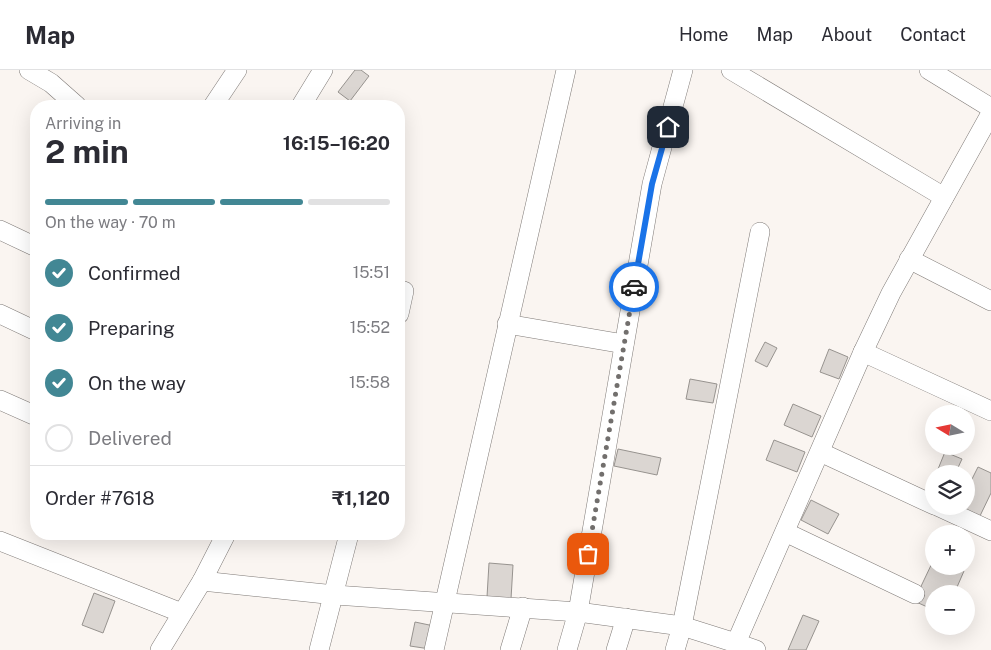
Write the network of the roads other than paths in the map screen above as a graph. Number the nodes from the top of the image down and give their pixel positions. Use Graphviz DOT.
graph roads {
  1 [pos="29,70"];
  2 [pos="237,70"];
  3 [pos="323,70"];
  4 [pos="566,70"];
  5 [pos="683,70"];
  6 [pos="731,70"];
  7 [pos="929,70"];
  8 [pos="70,100"];
  9 [pos="217,100"];
  10 [pos="305,100"];
  11 [pos="991,108"];
  12 [pos="991,112"];
  13 [pos="944,197"];
  14 [pos="0,230"];
  15 [pos="760,232"];
  16 [pos="30,244"];
  17 [pos="909,259"];
  18 [pos="991,301"];
  19 [pos="0,314"];
  20 [pos="508,324"];
  21 [pos="30,328"];
  22 [pos="624,344"];
  23 [pos="863,352"];
  24 [pos="0,400"];
  25 [pos="991,411"];
  26 [pos="30,413"];
  27 [pos="820,452"];
  28 [pos="925,501"];
  29 [pos="955,515"];
  30 [pos="991,531"];
  31 [pos="785,532"];
  32 [pos="223,540"];
  33 [pos="348,540"];
  34 [pos="0,541"];
  35 [pos="202,581"];
  36 [pos="915,594"];
  37 [pos="335,595"];
  38 [pos="446,602"];
  39 [pos="524,606"];
  40 [pos="578,612"];
  41 [pos="182,613"];
  42 [pos="626,618"];
  43 [pos="682,626"];
  44 [pos="736,642"];
  45 [pos="160,650"];
  46 [pos="319,650"];
  47 [pos="434,650"];
  48 [pos="510,650"];
  49 [pos="567,650"];
  50 [pos="616,650"];
  51 [pos="674,650"];
  52 [pos="756,650"];
  1 -- 8 [label="street"];
  2 -- 9 [label="street"];
  3 -- 10 [label="street"];
  4 -- 20 [label="street"];
  5 -- 22 [label="street"];
  6 -- 13 [label="street"];
  7 -- 11 [label="street"];
  12 -- 13 [label="street"];
  13 -- 17 [label="street"];
  14 -- 16 [label="street"];
  15 -- 43 [label="street"];
  17 -- 18 [label="street"];
  17 -- 23 [label="street"];
  19 -- 21 [label="street"];
  20 -- 22 [label="street"];
  20 -- 38 [label="street"];
  22 -- 40 [label="street"];
  23 -- 25 [label="street"];
  23 -- 27 [label="street"];
  24 -- 26 [label="street"];
  27 -- 28 [label="street"];
  27 -- 31 [label="street"];
  29 -- 30 [label="street"];
  31 -- 36 [label="street"];
  31 -- 44 [label="street"];
  32 -- 35 [label="street"];
  33 -- 37 [label="street"];
  34 -- 41 [label="street"];
  35 -- 37 [label="street"];
  35 -- 41 [label="street"];
  37 -- 38 [label="street"];
  37 -- 46 [label="street"];
  38 -- 39 [label="street"];
  38 -- 47 [label="street"];
  39 -- 40 [label="street"];
  39 -- 48 [label="street"];
  40 -- 42 [label="street"];
  40 -- 49 [label="street"];
  41 -- 45 [label="street"];
  42 -- 43 [label="street"];
  42 -- 50 [label="street"];
  43 -- 44 [label="street"];
  43 -- 51 [label="street"];
  44 -- 52 [label="street"];
}
